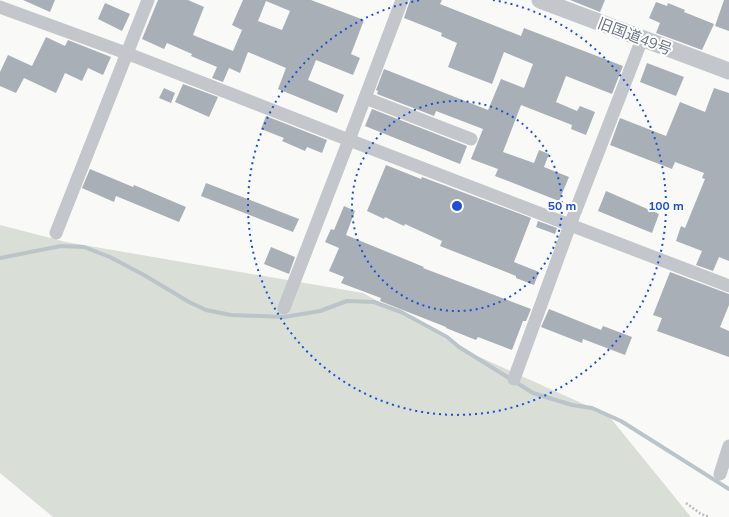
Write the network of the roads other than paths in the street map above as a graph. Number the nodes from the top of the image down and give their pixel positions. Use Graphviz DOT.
graph roads {
  1 [pos="148,0"];
  2 [pos="402,0"];
  3 [pos="540,0"];
  4 [pos="0,7"];
  5 [pos="642,39"];
  6 [pos="126,54"];
  7 [pos="729,71"];
  8 [pos="365,98"];
  9 [pos="471,139"];
  10 [pos="349,140"];
  11 [pos="570,225"];
  12 [pos="56,232"];
  13 [pos="729,286"];
  14 [pos="284,308"];
  15 [pos="514,379"];
  16 [pos="729,446"];
  17 [pos="720,474"];
  1 -- 6 [label="street"];
  2 -- 8 [label="street"];
  3 -- 5 [label="street, 旧国道49号"];
  4 -- 6 [label="street"];
  5 -- 7 [label="street, 旧国道49号"];
  5 -- 11 [label="street"];
  6 -- 10 [label="street"];
  6 -- 12 [label="street"];
  8 -- 9 [label="street"];
  8 -- 10 [label="street"];
  10 -- 11 [label="street"];
  10 -- 14 [label="street"];
  11 -- 13 [label="street"];
  11 -- 15 [label="street"];
  16 -- 17 [label="street"];
}
